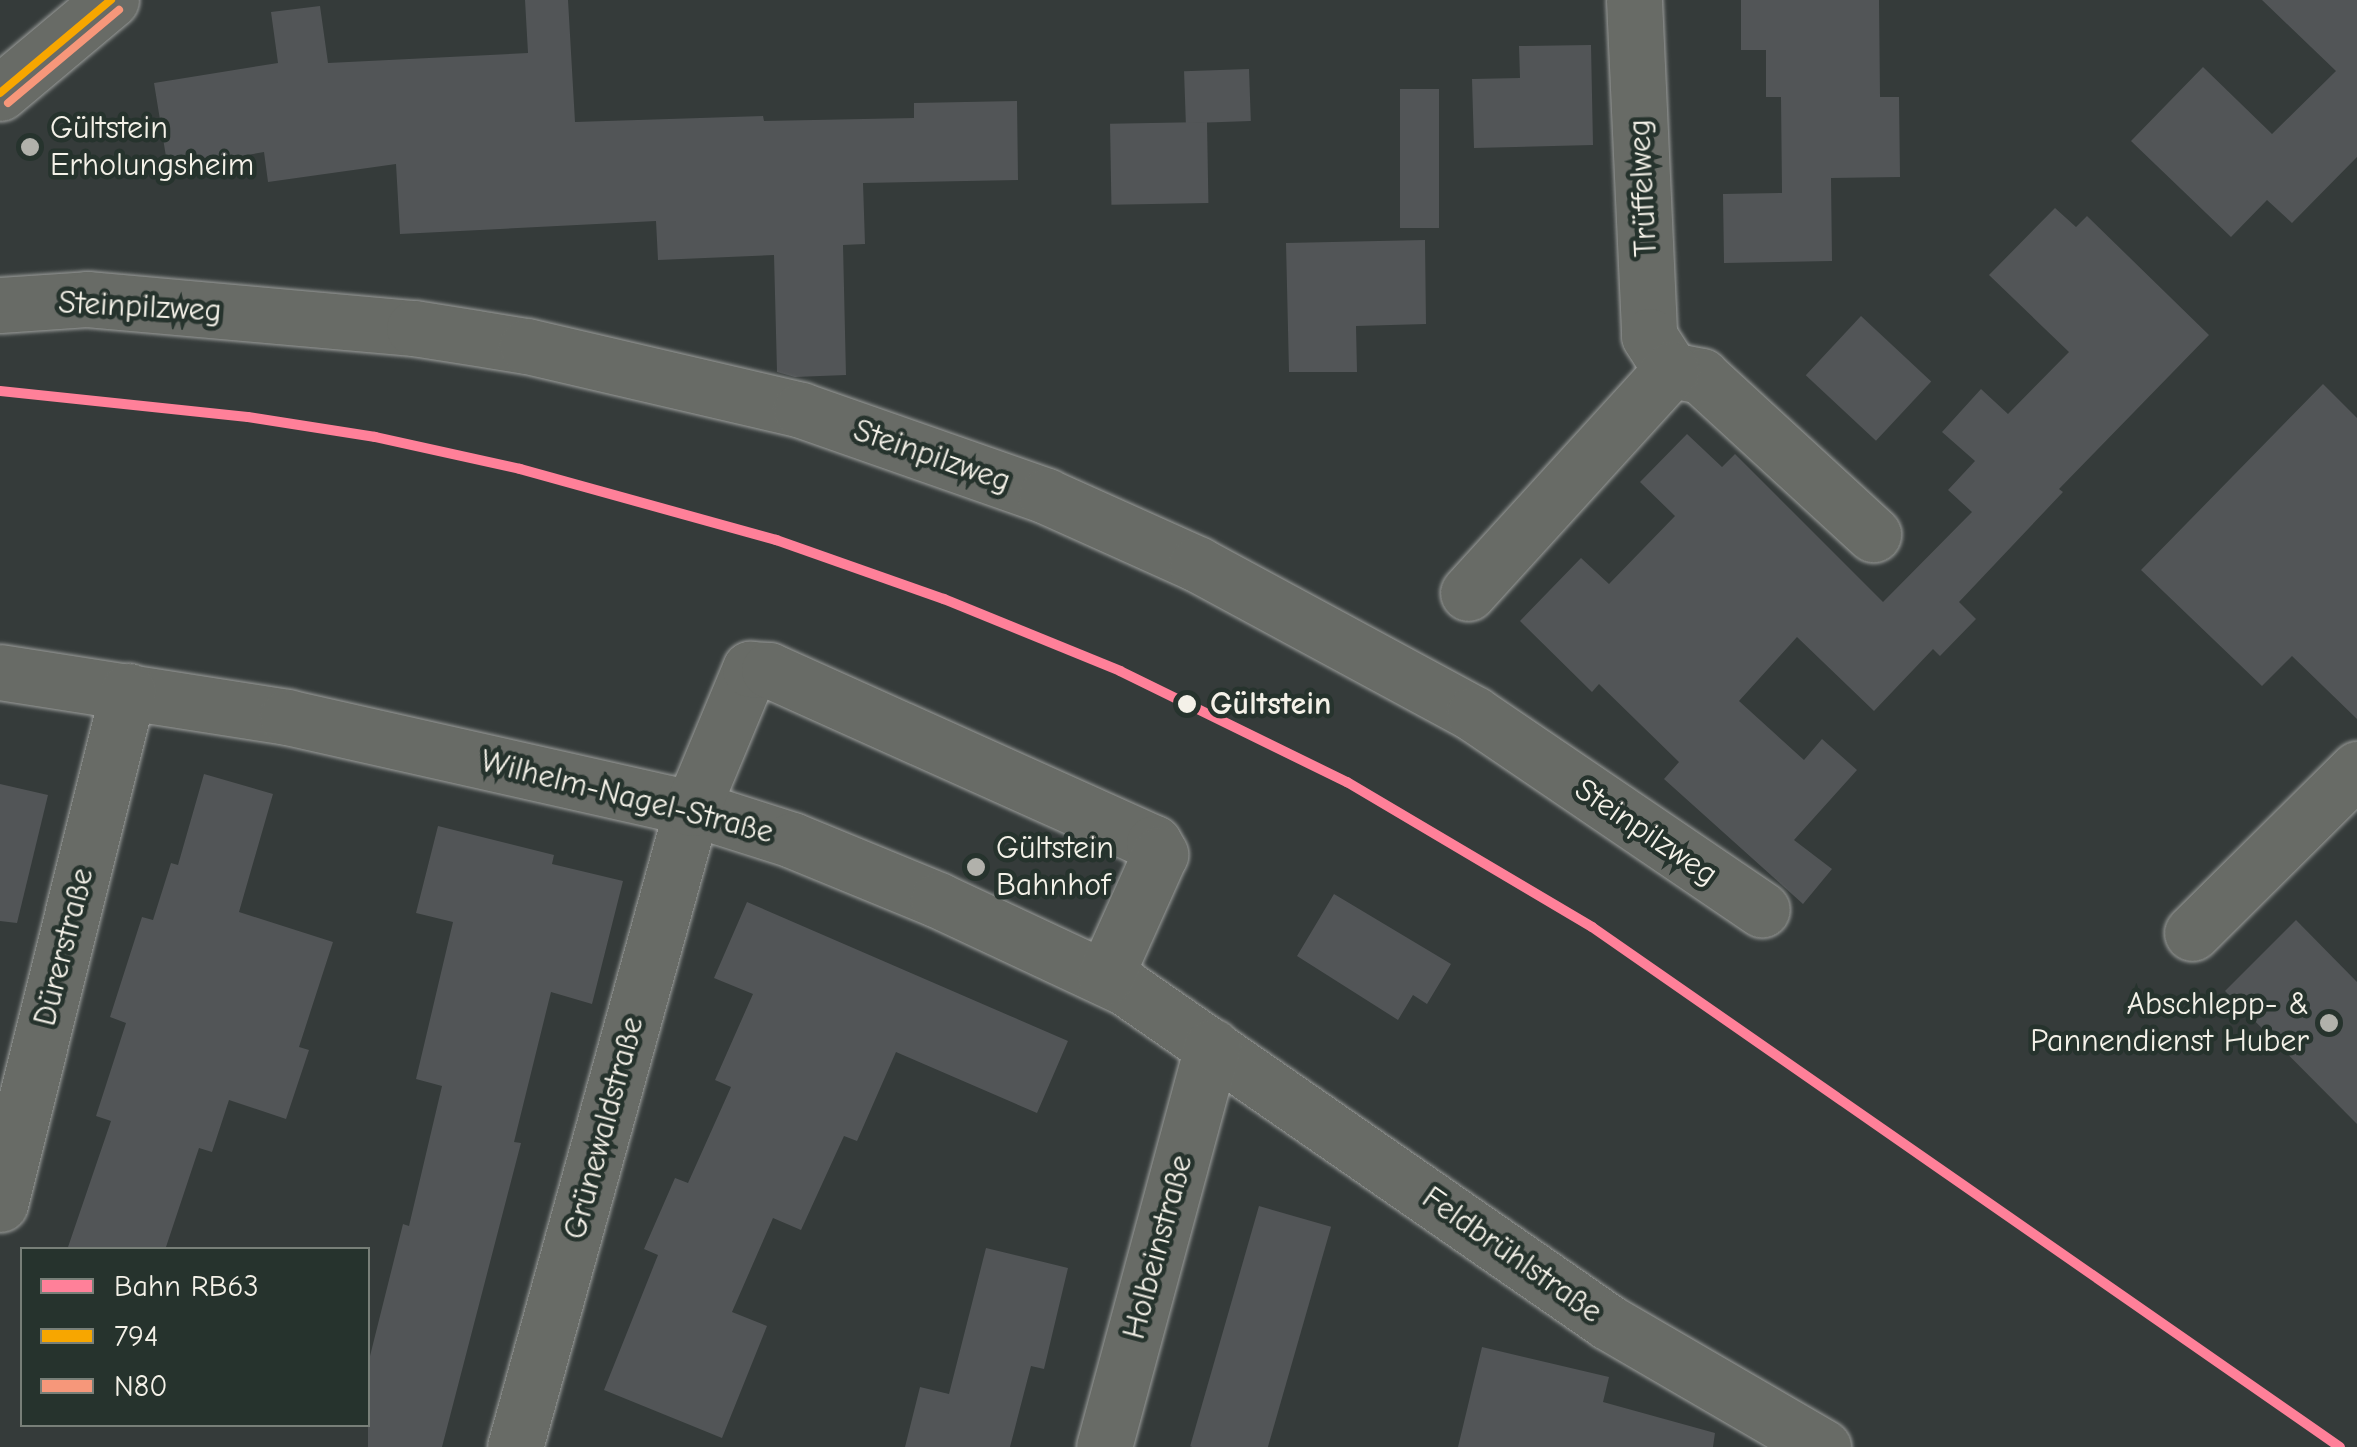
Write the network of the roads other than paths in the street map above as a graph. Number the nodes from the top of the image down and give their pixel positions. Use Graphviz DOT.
graph roads {
  1 [pos="111,0"];
  2 [pos="1634,0"];
  3 [pos="0,92"];
  4 [pos="0,305"];
  5 [pos="1672,370"];
  6 [pos="1873,534"];
  7 [pos="1468,593"];
  8 [pos="0,672"];
  9 [pos="128,691"];
  10 [pos="2348,796"];
  11 [pos="692,808"];
  12 [pos="1762,910"];
  13 [pos="2192,933"];
  14 [pos="1105,977"];
  15 [pos="1212,1046"];
  16 [pos="0,1204"];
  17 [pos="515,1447"];
  18 [pos="1104,1447"];
  19 [pos="1823,1447"];
  1 -- 3 [label="street"];
  2 -- 5 [label="street, Trüffelweg"];
  4 -- 12 [label="street, Steinpilzweg"];
  5 -- 6 [label="street"];
  5 -- 7 [label="street"];
  8 -- 9 [label="street, Wilhelm-Nagel-Straße"];
  9 -- 11 [label="street, Wilhelm-Nagel-Straße"];
  9 -- 16 [label="street, Dürerstraße"];
  10 -- 13 [label="street"];
  11 -- 14 [label="street, Wilhelm-Nagel-Straße"];
  11 -- 14 [label="street, Grünewaldstraße"];
  11 -- 17 [label="street, Grünewaldstraße"];
  14 -- 15 [label="street, Wilhelm-Nagel-Straße"];
  15 -- 18 [label="street, Holbeinstraße"];
  15 -- 19 [label="street, Feldbrühlstraße"];
}
